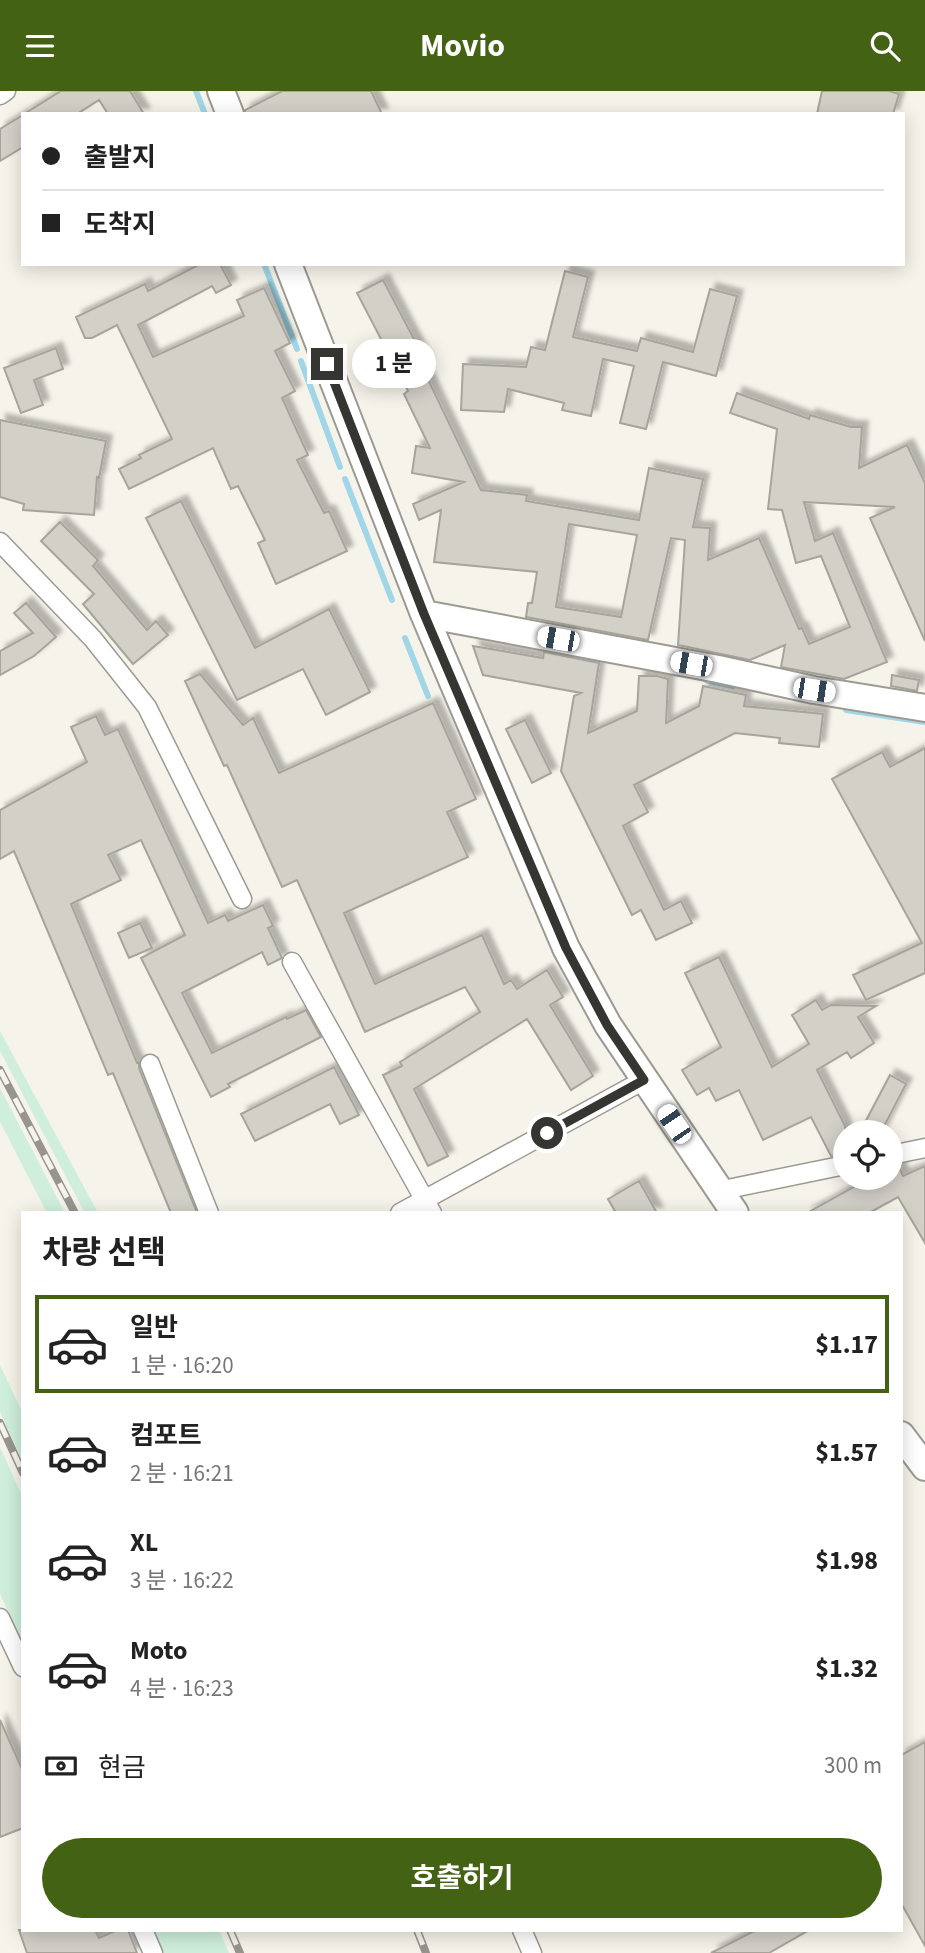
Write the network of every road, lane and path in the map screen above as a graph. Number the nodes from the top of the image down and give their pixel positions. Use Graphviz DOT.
graph roads {
  1 [pos="6,91"];
  2 [pos="221,91"];
  3 [pos="0,95"];
  4 [pos="229,112"];
  5 [pos="289,266"];
  6 [pos="0,543"];
  7 [pos="424,614"];
  8 [pos="925,708"];
  9 [pos="242,899"];
  10 [pos="292,962"];
  11 [pos="150,1064"];
  12 [pos="644,1080"];
  13 [pos="925,1148"];
  14 [pos="903,1153"];
  15 [pos="833,1167"];
  16 [pos="719,1191"];
  17 [pos="428,1206"];
  18 [pos="208,1211"];
  19 [pos="408,1211"];
  20 [pos="734,1211"];
  21 [pos="903,1438"];
  22 [pos="925,1467"];
  23 [pos="0,1618"];
  24 [pos="21,1663"];
  25 [pos="144,1932"];
  26 [pos="523,1932"];
  27 [pos="153,1953"];
  28 [pos="532,1953"];
  1 -- 3 [label="street"];
  2 -- 4 [label="main road"];
  5 -- 7 [label="main road"];
  6 -- 9 [label="street"];
  7 -- 8 [label="main road"];
  7 -- 12 [label="main road"];
  10 -- 17 [label="street"];
  11 -- 18 [label="street"];
  12 -- 16 [label="main road"];
  12 -- 17 [label="street"];
  13 -- 14 [label="street"];
  15 -- 16 [label="street"];
  16 -- 20 [label="main road"];
  17 -- 19 [label="street"];
  21 -- 22 [label="main road"];
  23 -- 24 [label="street"];
  25 -- 27 [label="street"];
  26 -- 28 [label="street"];
}
